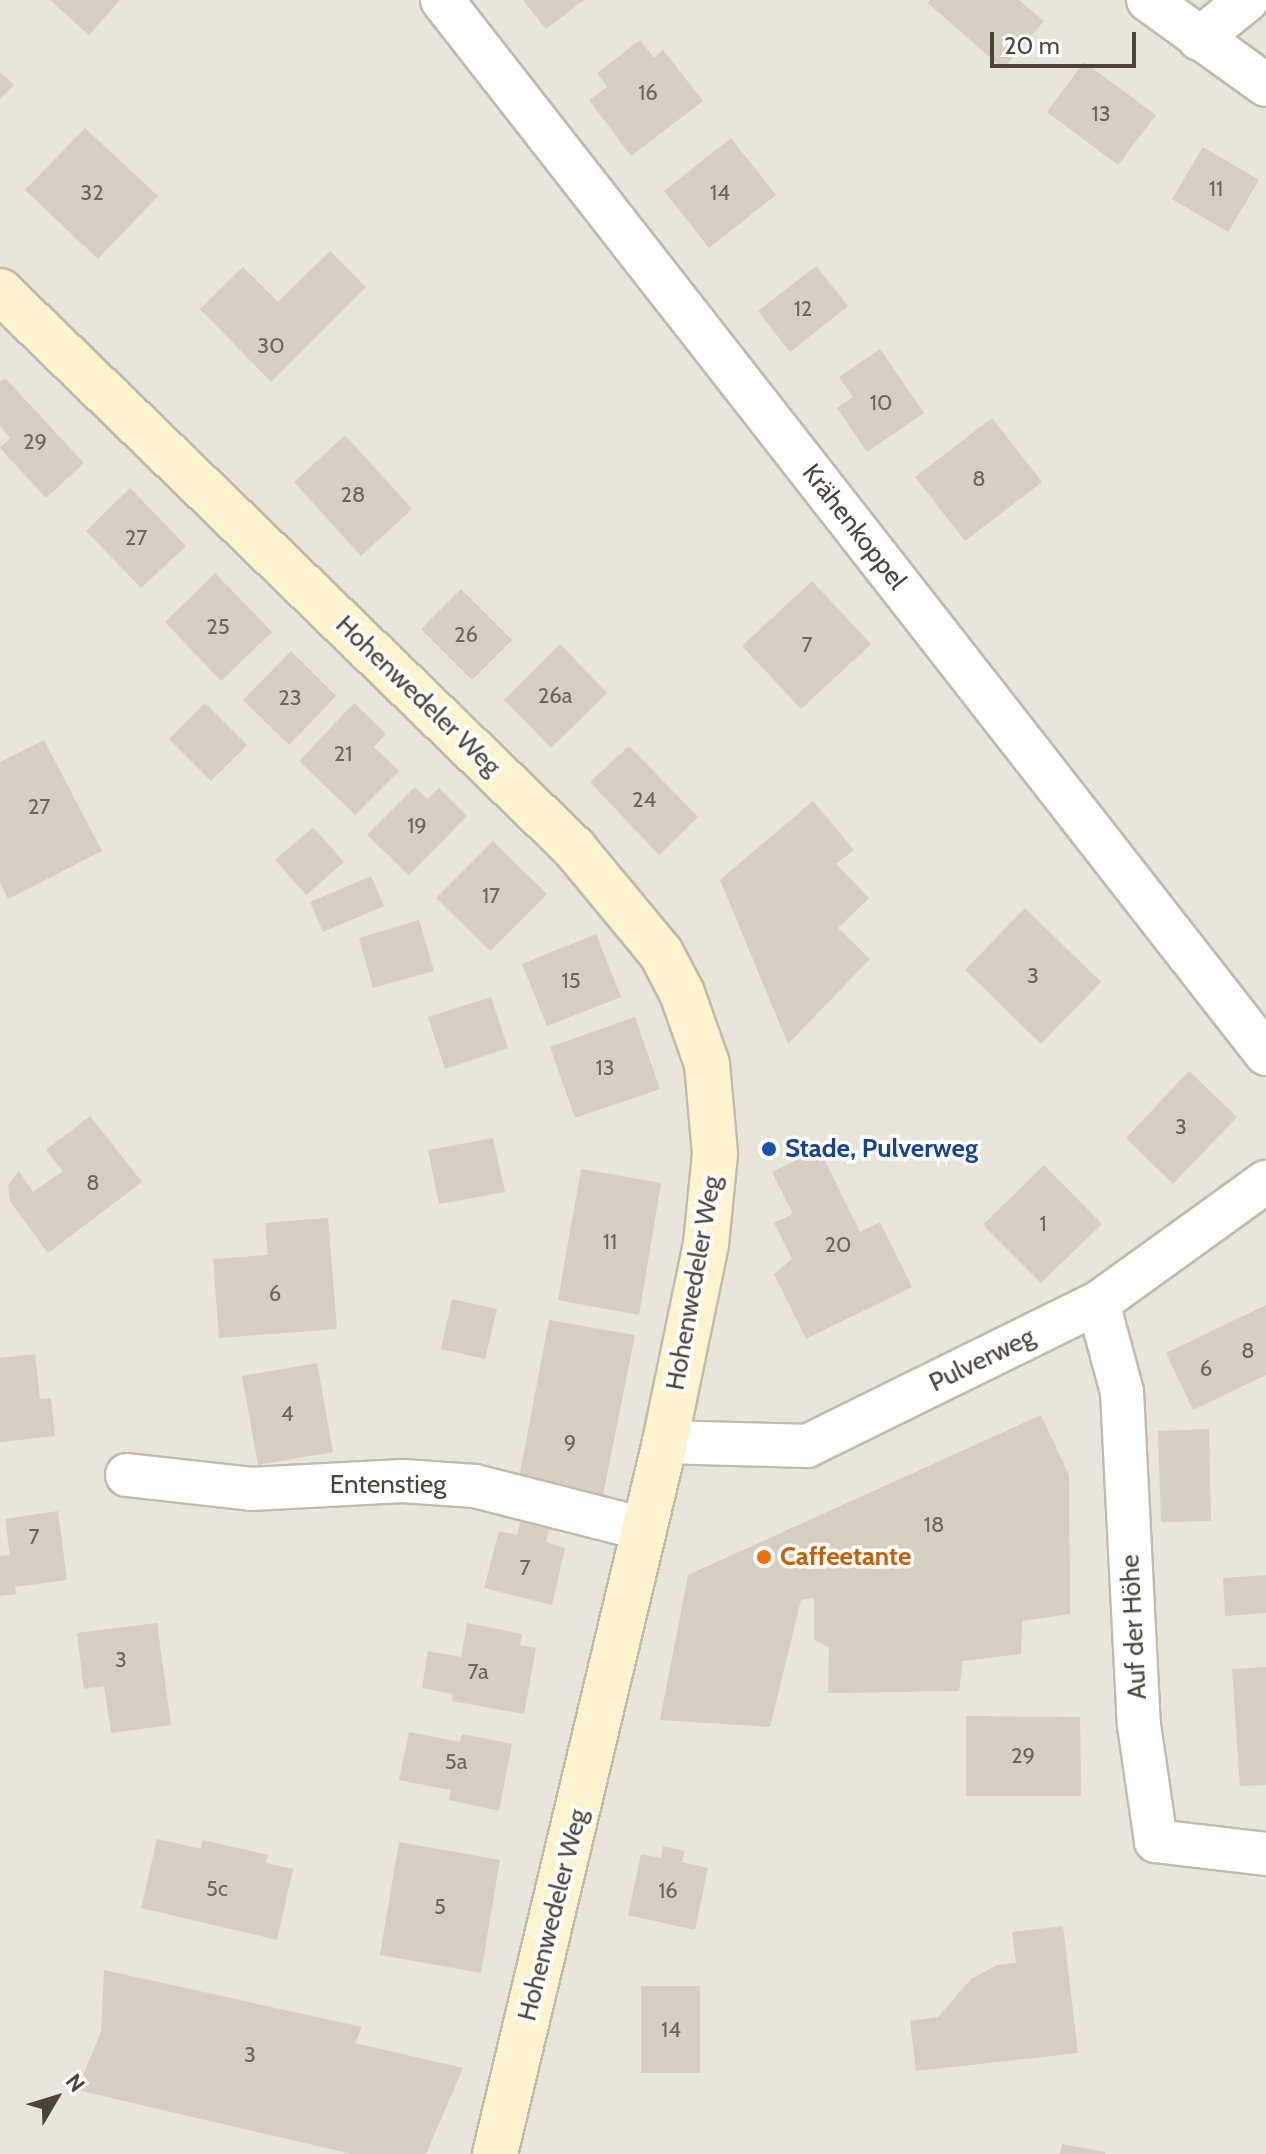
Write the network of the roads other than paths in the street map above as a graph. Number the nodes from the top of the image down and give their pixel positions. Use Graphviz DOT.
graph roads {
  1 [pos="442,0"];
  2 [pos="1148,0"];
  3 [pos="1247,0"];
  4 [pos="1199,39"];
  5 [pos="1266,85"];
  6 [pos="0,291"];
  7 [pos="1266,1054"];
  8 [pos="1266,1182"];
  9 [pos="1098,1303"];
  10 [pos="665,1442"];
  11 [pos="127,1475"];
  12 [pos="644,1529"];
  13 [pos="1266,1854"];
  14 [pos="495,2154"];
  1 -- 7 [label="street, Krähenkoppel"];
  2 -- 4 [label="street"];
  3 -- 4 [label="street"];
  4 -- 5 [label="street"];
  6 -- 10 [label="street, Hohenwedeler Weg"];
  8 -- 9 [label="street, Pulverweg"];
  9 -- 10 [label="street, Pulverweg"];
  9 -- 13 [label="street, Auf der Höhe"];
  10 -- 12 [label="street, Hohenwedeler Weg"];
  11 -- 12 [label="street, Entenstieg"];
  12 -- 14 [label="street, Hohenwedeler Weg"];
}
